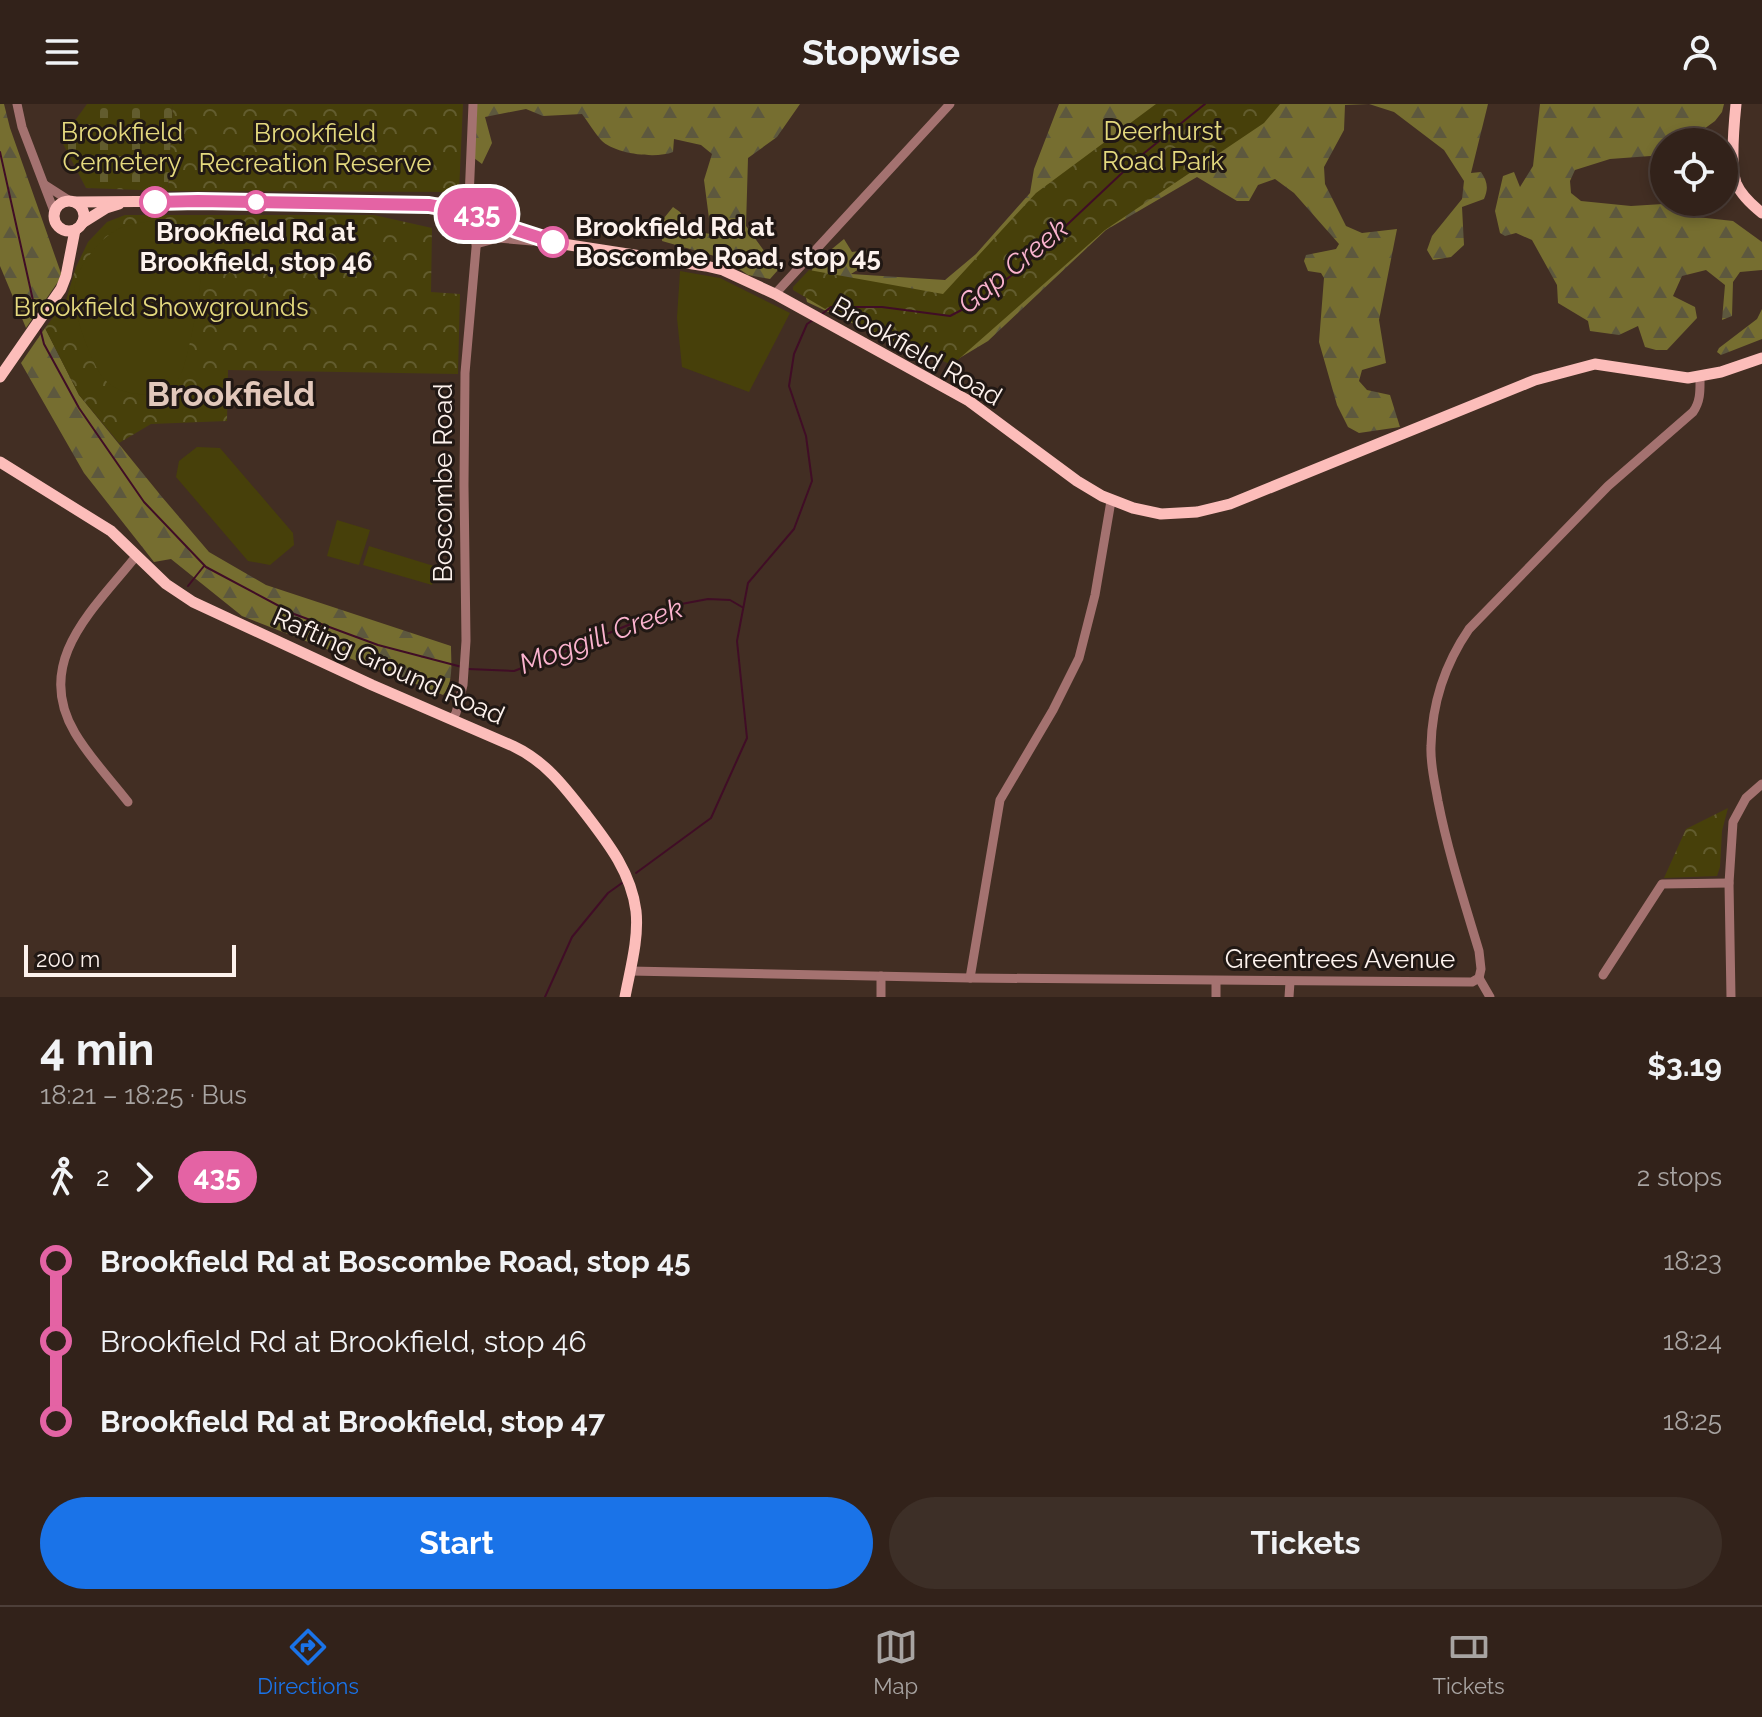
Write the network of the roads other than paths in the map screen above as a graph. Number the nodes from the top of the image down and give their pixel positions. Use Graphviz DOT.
graph roads {
  1 [pos="17,104"];
  2 [pos="473,104"];
  3 [pos="950,104"];
  4 [pos="1736,104"];
  5 [pos="45,185"];
  6 [pos="469,199"];
  7 [pos="72,201"];
  8 [pos="124,202"];
  9 [pos="429,205"];
  10 [pos="54,211"];
  11 [pos="1762,213"];
  12 [pos="479,214"];
  13 [pos="74,228"];
  14 [pos="516,230"];
  15 [pos="542,239"];
  16 [pos="476,244"];
  17 [pos="775,294"];
  18 [pos="1762,351"];
  19 [pos="1762,358"];
  20 [pos="1746,362"];
  21 [pos="0,377"];
  22 [pos="1700,377"];
  23 [pos="0,462"];
  24 [pos="1111,501"];
  25 [pos="137,555"];
  26 [pos="452,720"];
  27 [pos="1762,784"];
  28 [pos="128,802"];
  29 [pos="1729,883"];
  30 [pos="630,971"];
  31 [pos="1603,975"];
  32 [pos="881,976"];
  33 [pos="970,978"];
  34 [pos="1479,978"];
  35 [pos="1216,981"];
  36 [pos="1290,982"];
  37 [pos="625,997"];
  38 [pos="881,997"];
  39 [pos="1216,997"];
  40 [pos="1289,997"];
  41 [pos="1490,997"];
  42 [pos="1731,997"];
  1 -- 5 [label="street"];
  2 -- 6 [label="street"];
  3 -- 17 [label="street"];
  4 -- 11 [label="main road"];
  5 -- 7 [label="street"];
  5 -- 10 [label="street"];
  6 -- 9 [label="street"];
  6 -- 14 [label="street"];
  7 -- 8 [label="main road, Brookfield Road"];
  7 -- 10 [label="main road"];
  7 -- 13 [label="main road"];
  8 -- 9 [label="main road, Brookfield Road"];
  8 -- 13 [label="main road, Brookfield Road"];
  9 -- 12 [label="main road, Brookfield Road"];
  10 -- 13 [label="main road"];
  12 -- 14 [label="main road, Brookfield Road"];
  12 -- 16 [label="street, Boscombe Road"];
  13 -- 21 [label="main road"];
  14 -- 15 [label="main road, Brookfield Road"];
  15 -- 16 [label="street"];
  15 -- 17 [label="main road, Brookfield Road"];
  16 -- 26 [label="street, Boscombe Road"];
  17 -- 24 [label="main road, Brookfield Road"];
  18 -- 20 [label="main road, Brookfield Road"];
  19 -- 20 [label="main road, Brookfield Road"];
  20 -- 22 [label="main road, Brookfield Road"];
  22 -- 24 [label="main road, Brookfield Road"];
  22 -- 34 [label="street, Greentrees Avenue"];
  23 -- 25 [label="main road, Rafting Ground Road"];
  24 -- 33 [label="street"];
  25 -- 26 [label="main road, Rafting Ground Road"];
  25 -- 28 [label="street"];
  26 -- 30 [label="main road, Rafting Ground Road"];
  27 -- 29 [label="street"];
  29 -- 31 [label="street"];
  29 -- 42 [label="street"];
  30 -- 32 [label="street, Greentrees Avenue"];
  30 -- 37 [label="main road, Rafting Ground Road"];
  32 -- 33 [label="street, Greentrees Avenue"];
  32 -- 38 [label="street"];
  33 -- 35 [label="street, Greentrees Avenue"];
  34 -- 36 [label="street, Greentrees Avenue"];
  34 -- 41 [label="street"];
  35 -- 36 [label="street, Greentrees Avenue"];
  35 -- 39 [label="street"];
  36 -- 40 [label="street"];
}
